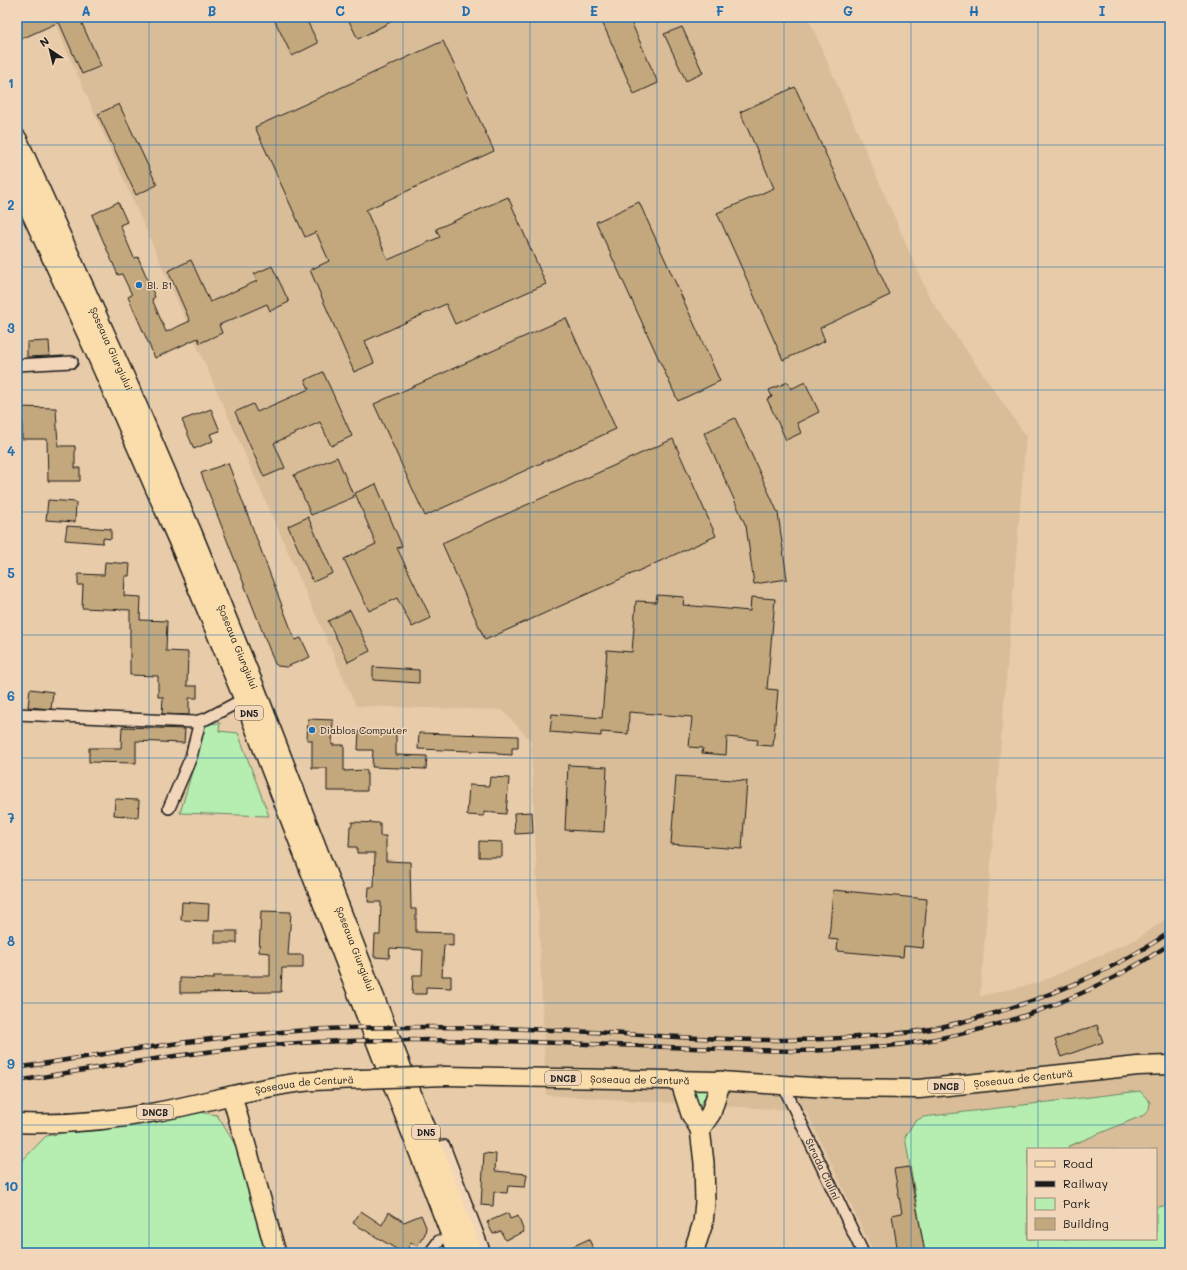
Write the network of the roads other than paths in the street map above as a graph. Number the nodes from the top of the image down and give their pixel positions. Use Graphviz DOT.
graph roads {
  1 [pos="17,140"];
  2 [pos="17,182"];
  3 [pos="72,362"];
  4 [pos="17,365"];
  5 [pos="244,699"];
  6 [pos="17,714"];
  7 [pos="200,721"];
  8 [pos="169,808"];
  9 [pos="1170,1065"];
  10 [pos="680,1080"];
  11 [pos="720,1081"];
  12 [pos="783,1085"];
  13 [pos="232,1096"];
  14 [pos="17,1123"];
  15 [pos="700,1129"];
  16 [pos="444,1146"];
  17 [pos="439,1241"];
  18 [pos="276,1253"];
  19 [pos="430,1253"];
  20 [pos="458,1253"];
  21 [pos="473,1253"];
  22 [pos="486,1253"];
  23 [pos="693,1253"];
  24 [pos="863,1253"];
  1 -- 21 [label="highway, Șoseaua Giurgiului / DN5"];
  2 -- 5 [label="highway, Șoseaua Giurgiului / DN5"];
  3 -- 4 [label="street"];
  5 -- 7 [label="street"];
  5 -- 20 [label="highway, Șoseaua Giurgiului / DN5"];
  6 -- 7 [label="street"];
  7 -- 8 [label="street"];
  9 -- 12 [label="main road, Șoseaua de Centură / DNCB"];
  10 -- 11 [label="main road, Șoseaua de Centură / DNCB"];
  10 -- 13 [label="main road, Șoseaua de Centură / DNCB, bridge"];
  10 -- 15 [label="highway"];
  11 -- 12 [label="main road, Șoseaua de Centură / DNCB"];
  11 -- 15 [label="highway"];
  12 -- 24 [label="street, Strada Ciulini"];
  13 -- 14 [label="main road, Șoseaua de Centură / DNCB"];
  13 -- 18 [label="highway"];
  15 -- 23 [label="highway"];
  16 -- 22 [label="street"];
  17 -- 19 [label="street"];
}
